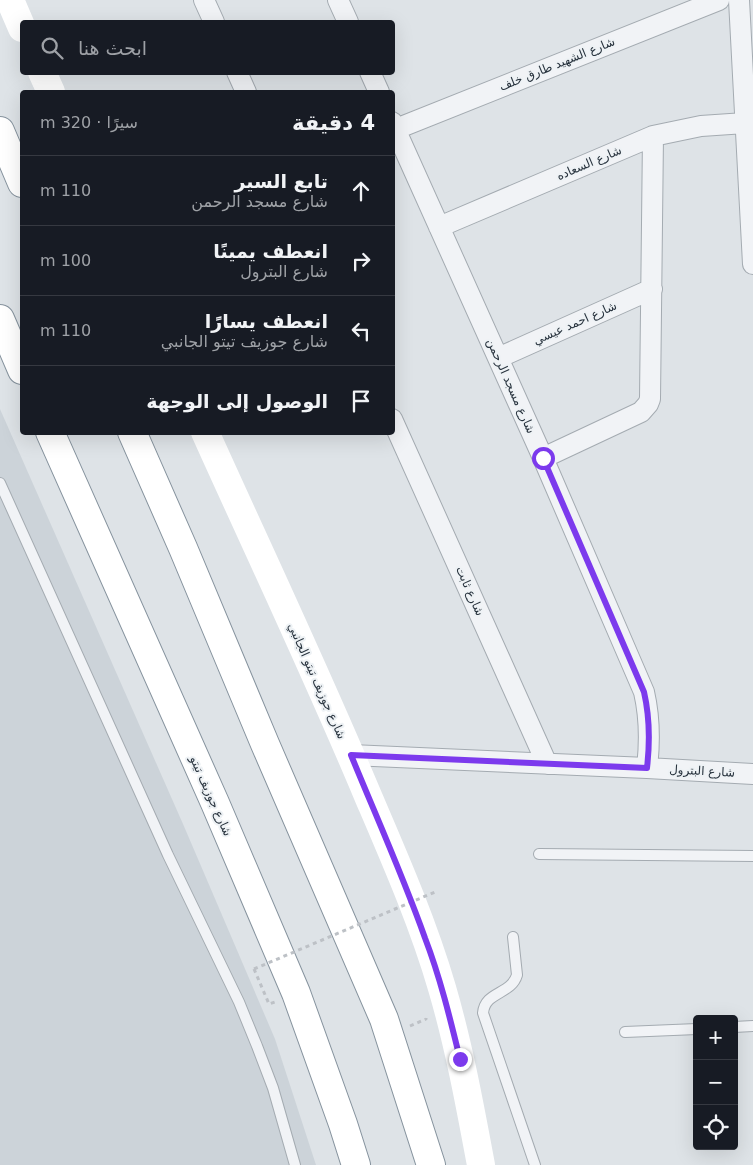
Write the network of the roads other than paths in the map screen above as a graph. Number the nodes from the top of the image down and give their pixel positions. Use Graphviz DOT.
graph roads {
  1 [pos="10,0"];
  2 [pos="204,0"];
  3 [pos="338,0"];
  4 [pos="719,0"];
  5 [pos="739,0"];
  6 [pos="213,20"];
  7 [pos="347,20"];
  8 [pos="20,23"];
  9 [pos="43,75"];
  10 [pos="238,75"];
  11 [pos="371,75"];
  12 [pos="50,90"];
  13 [pos="245,90"];
  14 [pos="378,90"];
  15 [pos="745,123"];
  16 [pos="395,125"];
  17 [pos="395,127"];
  18 [pos="0,131"];
  19 [pos="654,136"];
  20 [pos="20,178"];
  21 [pos="439,227"];
  22 [pos="753,264"];
  23 [pos="652,289"];
  24 [pos="0,319"];
  25 [pos="498,358"];
  26 [pos="20,365"];
  27 [pos="395,426"];
  28 [pos="51,435"];
  29 [pos="133,435"];
  30 [pos="206,435"];
  31 [pos="543,458"];
  32 [pos="0,483"];
  33 [pos="351,755"];
  34 [pos="547,764"];
  35 [pos="647,768"];
  36 [pos="753,774"];
  37 [pos="540,854"];
  38 [pos="753,856"];
  39 [pos="513,937"];
  40 [pos="753,1026"];
  41 [pos="738,1027"];
  42 [pos="693,1028"];
  43 [pos="625,1032"];
  44 [pos="294,1165"];
  45 [pos="356,1165"];
  46 [pos="431,1165"];
  47 [pos="481,1165"];
  48 [pos="535,1165"];
  1 -- 8 [label="main road"];
  2 -- 6 [label="street"];
  3 -- 7 [label="street"];
  4 -- 16 [label="street, شارع الشهيد طارق خلف"];
  5 -- 15 [label="street"];
  9 -- 12 [label="main road"];
  10 -- 13 [label="street"];
  11 -- 14 [label="street"];
  15 -- 19 [label="street, شارع السعاده"];
  15 -- 22 [label="street"];
  17 -- 21 [label="street, شارع مسجد الرحمن"];
  18 -- 20 [label="main road"];
  19 -- 21 [label="street, شارع السعاده"];
  19 -- 23 [label="street"];
  21 -- 25 [label="street, شارع مسجد الرحمن"];
  23 -- 25 [label="street, شارع احمد عيسي"];
  23 -- 31 [label="street"];
  24 -- 26 [label="main road"];
  25 -- 31 [label="street, شارع مسجد الرحمن"];
  27 -- 34 [label="street, شارع ثابت"];
  28 -- 45 [label="main road, شارع جوزيف تيتو"];
  29 -- 46 [label="main road"];
  30 -- 33 [label="main road, شارع جوزيف تيتو الجانبي"];
  31 -- 35 [label="street, شارع مسجد الرحمن"];
  32 -- 44 [label="lane"];
  33 -- 34 [label="street, شارع البترول"];
  33 -- 47 [label="main road, شارع جوزيف تيتو الجانبي"];
  34 -- 35 [label="street, شارع البترول"];
  35 -- 36 [label="street, شارع البترول"];
  37 -- 38 [label="lane"];
  39 -- 48 [label="lane"];
  40 -- 41 [label="lane"];
  42 -- 43 [label="lane"];
}
